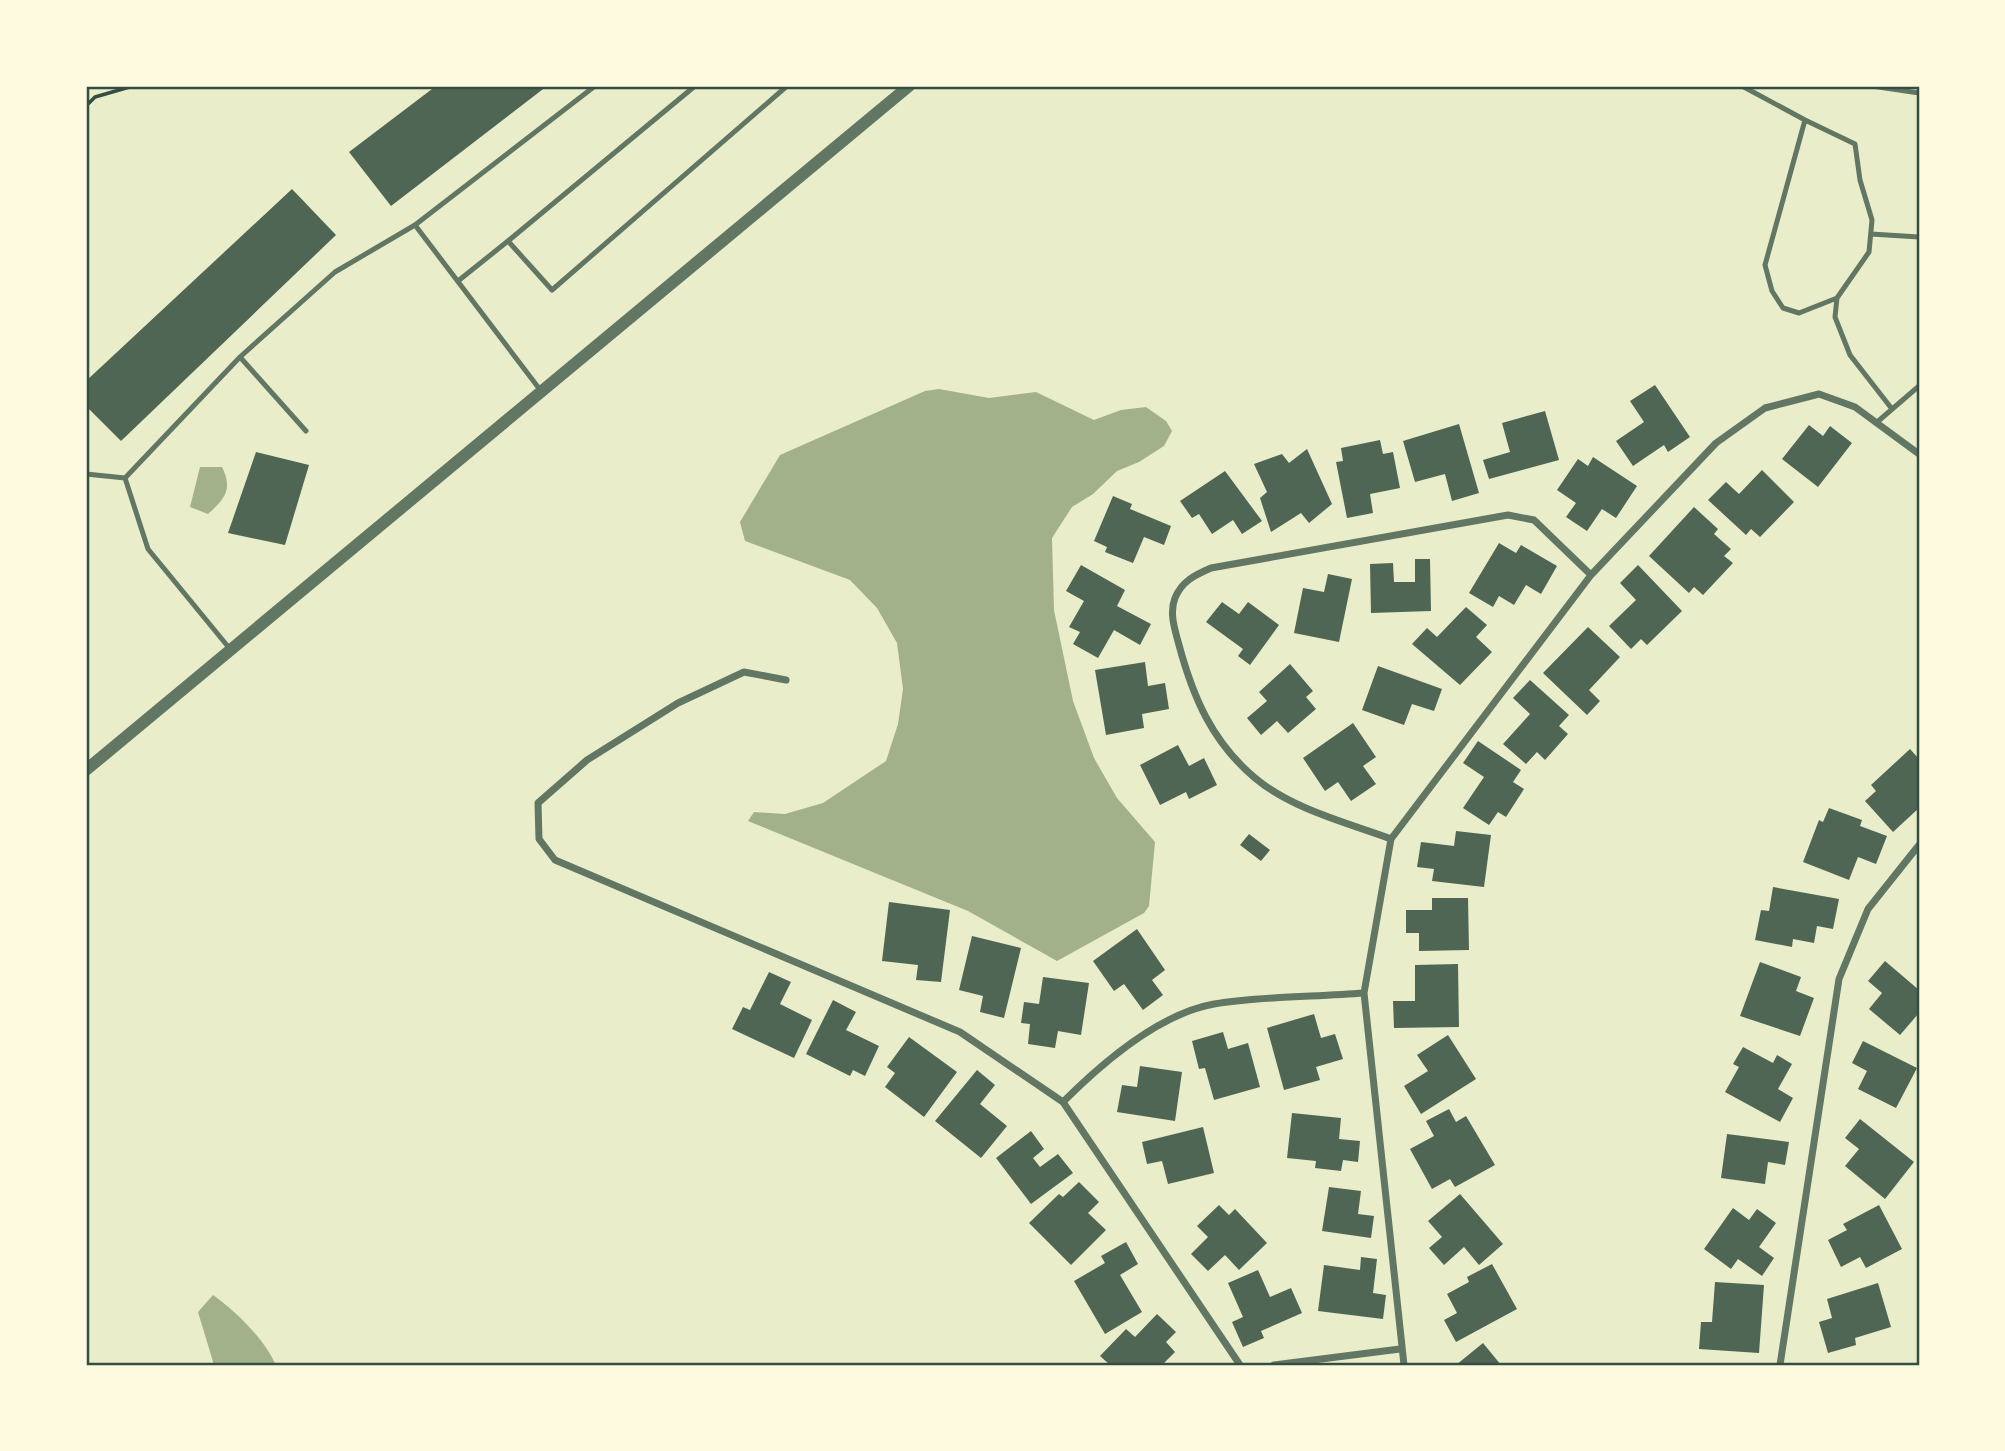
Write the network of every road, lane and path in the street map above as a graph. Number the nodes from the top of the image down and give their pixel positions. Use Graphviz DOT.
graph roads {
  1 [pos="133,86"];
  2 [pos="595,86"];
  3 [pos="695,86"];
  4 [pos="787,86"];
  5 [pos="909,86"];
  6 [pos="1742,86"];
  7 [pos="1872,86"];
  8 [pos="893,91"];
  9 [pos="1919,93"];
  10 [pos="86,106"];
  11 [pos="1805,120"];
  12 [pos="415,225"];
  13 [pos="1871,234"];
  14 [pos="1919,237"];
  15 [pos="508,241"];
  16 [pos="458,281"];
  17 [pos="1837,298"];
  18 [pos="240,357"];
  19 [pos="1919,386"];
  20 [pos="543,393"];
  21 [pos="1892,410"];
  22 [pos="1876,423"];
  23 [pos="306,431"];
  24 [pos="1919,454"];
  25 [pos="86,474"];
  26 [pos="125,478"];
  27 [pos="1591,575"];
  28 [pos="232,652"];
  29 [pos="786,680"];
  30 [pos="86,770"];
  31 [pos="1391,839"];
  32 [pos="1919,845"];
  33 [pos="1364,993"];
  34 [pos="1063,1102"];
  35 [pos="1401,1349"];
  36 [pos="1240,1365"];
  37 [pos="1274,1365"];
  38 [pos="1404,1365"];
  39 [pos="1780,1365"];
  1 -- 10 [label="path"];
  2 -- 12 [label="lane"];
  3 -- 15 [label="lane"];
  4 -- 15 [label="lane"];
  5 -- 8 [label="street"];
  6 -- 11 [label="lane"];
  7 -- 9 [label="lane"];
  8 -- 20 [label="street"];
  11 -- 13 [label="lane"];
  11 -- 17 [label="lane"];
  12 -- 16 [label="lane"];
  12 -- 18 [label="lane"];
  13 -- 14 [label="lane"];
  13 -- 17 [label="lane"];
  15 -- 16 [label="lane"];
  16 -- 20 [label="lane"];
  17 -- 21 [label="lane"];
  18 -- 23 [label="lane"];
  18 -- 26 [label="lane"];
  19 -- 21 [label="lane"];
  20 -- 28 [label="street"];
  21 -- 22 [label="lane"];
  22 -- 24 [label="street"];
  22 -- 27 [label="street"];
  25 -- 26 [label="lane"];
  26 -- 28 [label="lane"];
  27 -- 31 [label="street"];
  27 -- 31 [label="street"];
  28 -- 30 [label="street"];
  29 -- 34 [label="street"];
  31 -- 33 [label="street"];
  32 -- 39 [label="street"];
  33 -- 34 [label="street"];
  33 -- 35 [label="street"];
  34 -- 36 [label="street"];
  35 -- 37 [label="street"];
  35 -- 38 [label="street"];
}
